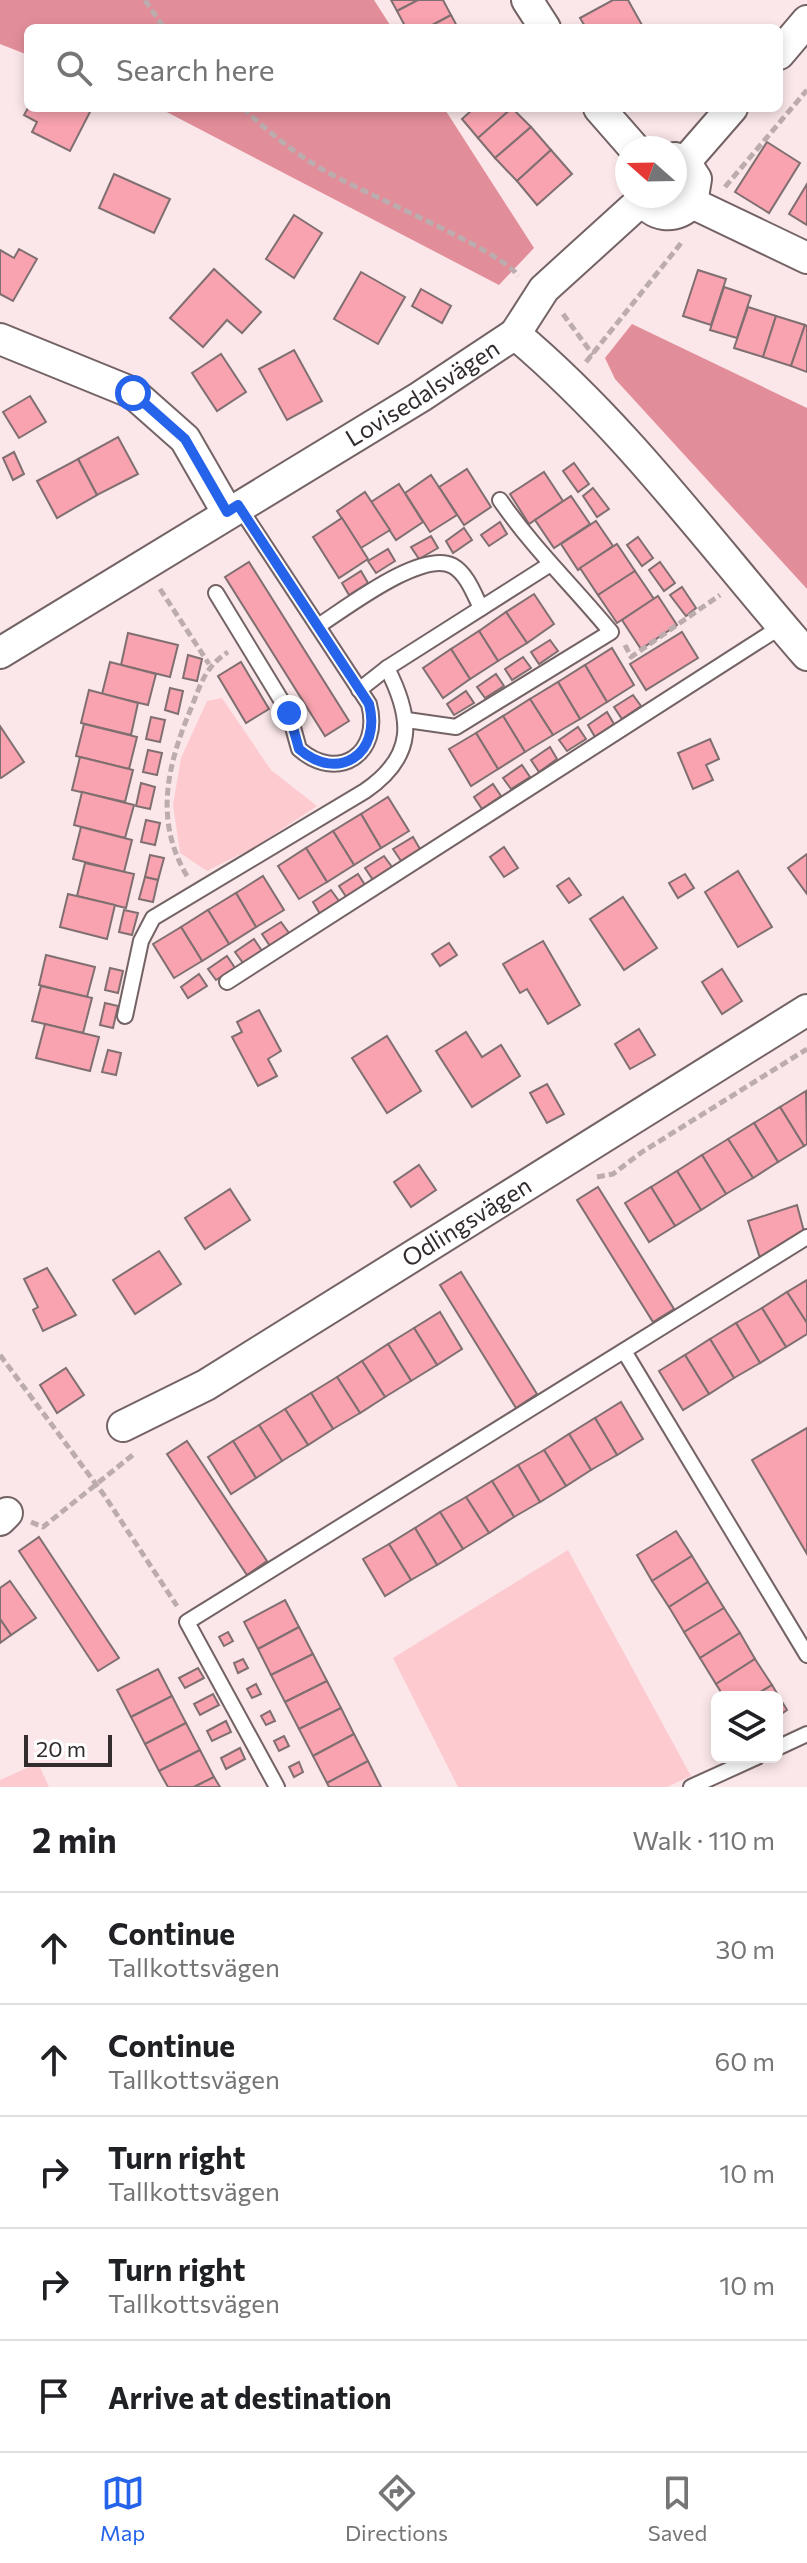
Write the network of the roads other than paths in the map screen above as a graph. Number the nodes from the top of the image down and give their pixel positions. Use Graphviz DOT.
graph roads {
  1 [pos="527,0"];
  2 [pos="807,21"];
  3 [pos="542,24"];
  4 [pos="783,49"];
  5 [pos="602,112"];
  6 [pos="728,112"];
  7 [pos="624,136"];
  8 [pos="687,153"];
  9 [pos="687,168"];
  10 [pos="700,206"];
  11 [pos="631,208"];
  12 [pos="651,208"];
  13 [pos="807,258"];
  14 [pos="515,334"];
  15 [pos="0,339"];
  16 [pos="500,500"];
  17 [pos="233,509"];
  18 [pos="549,565"];
  19 [pos="216,593"];
  20 [pos="481,608"];
  21 [pos="318,626"];
  22 [pos="782,626"];
  23 [pos="0,653"];
  24 [pos="807,655"];
  25 [pos="387,668"];
  26 [pos="359,690"];
  27 [pos="407,720"];
  28 [pos="227,982"];
  29 [pos="807,1010"];
  30 [pos="125,1016"];
  31 [pos="807,1237"];
  32 [pos="624,1351"];
  33 [pos="123,1426"];
  34 [pos="807,1655"];
  35 [pos="807,1734"];
  36 [pos="783,1745"];
  37 [pos="744,1763"];
  38 [pos="277,1787"];
  39 [pos="691,1787"];
  1 -- 3 [label="street"];
  2 -- 4 [label="street"];
  5 -- 7 [label="street"];
  6 -- 8 [label="street"];
  9 -- 10 [label="street"];
  10 -- 12 [label="street"];
  10 -- 13 [label="street"];
  11 -- 14 [label="street"];
  14 -- 17 [label="street, Lovisedalsvägen"];
  14 -- 22 [label="street, Lovisedalsvägen"];
  15 -- 17 [label="street"];
  16 -- 18 [label="lane"];
  17 -- 21 [label="lane"];
  17 -- 23 [label="street, Lovisedalsvägen"];
  18 -- 20 [label="lane"];
  18 -- 27 [label="lane"];
  19 -- 26 [label="lane"];
  20 -- 21 [label="lane"];
  20 -- 25 [label="lane"];
  21 -- 26 [label="lane"];
  22 -- 24 [label="street, Lovisedalsvägen"];
  22 -- 28 [label="lane"];
  25 -- 26 [label="lane"];
  25 -- 27 [label="lane"];
  27 -- 30 [label="lane"];
  29 -- 33 [label="street, Odlingsvägen"];
  31 -- 32 [label="lane"];
  32 -- 34 [label="lane"];
  32 -- 38 [label="lane"];
  35 -- 36 [label="lane"];
  37 -- 39 [label="lane"];
}
